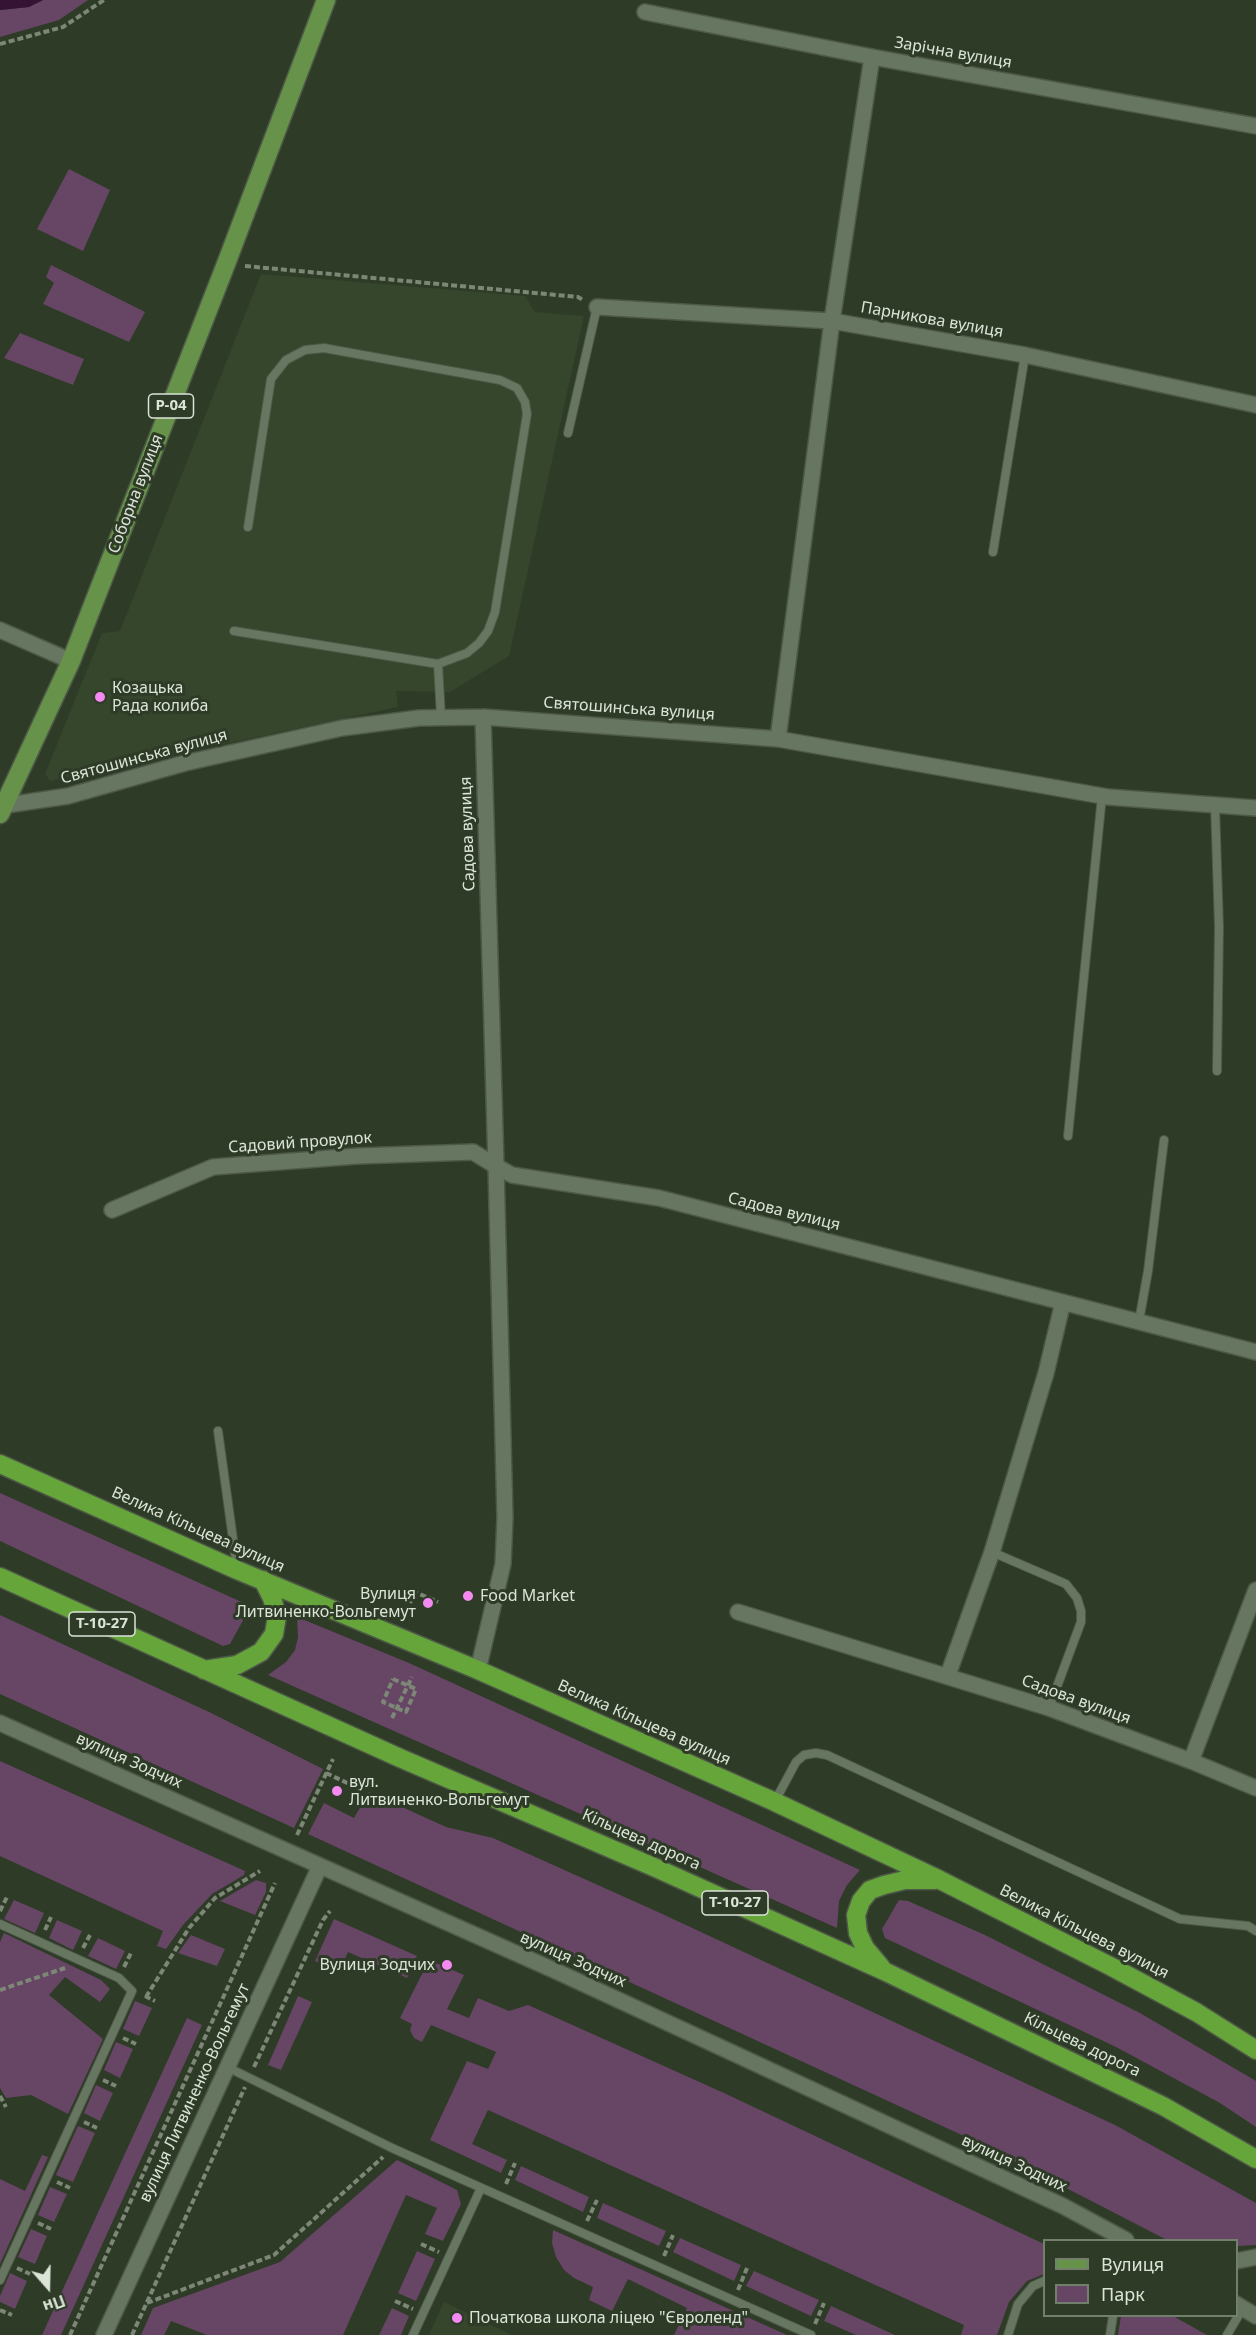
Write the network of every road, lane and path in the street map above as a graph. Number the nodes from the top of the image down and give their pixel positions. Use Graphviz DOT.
graph roads {
  1 [pos="104,0"];
  2 [pos="326,0"];
  3 [pos="645,12"];
  4 [pos="0,44"];
  5 [pos="872,57"];
  6 [pos="1256,126"];
  7 [pos="226,264"];
  8 [pos="597,307"];
  9 [pos="832,321"];
  10 [pos="1025,355"];
  11 [pos="1256,405"];
  12 [pos="568,433"];
  13 [pos="248,527"];
  14 [pos="993,552"];
  15 [pos="0,630"];
  16 [pos="234,631"];
  17 [pos="71,661"];
  18 [pos="438,664"];
  19 [pos="441,717"];
  20 [pos="483,717"];
  21 [pos="778,739"];
  22 [pos="1102,796"];
  23 [pos="1215,805"];
  24 [pos="1256,808"];
  25 [pos="1,809"];
  26 [pos="1216,1071"];
  27 [pos="1068,1136"];
  28 [pos="1164,1140"];
  29 [pos="495,1166"];
  30 [pos="112,1210"];
  31 [pos="1063,1302"];
  32 [pos="1138,1321"];
  33 [pos="1256,1352"];
  34 [pos="218,1431"];
  35 [pos="0,1464"];
  36 [pos="992,1552"];
  37 [pos="237,1570"];
  38 [pos="0,1578"];
  39 [pos="263,1580"];
  40 [pos="1256,1590"];
  41 [pos="438,1602"];
  42 [pos="410,1603"];
  43 [pos="738,1612"];
  44 [pos="204,1670"];
  45 [pos="478,1670"];
  46 [pos="948,1675"];
  47 [pos="412,1677"];
  48 [pos="408,1685"];
  49 [pos="397,1708"];
  50 [pos="1048,1708"];
  51 [pos="392,1718"];
  52 [pos="0,1723"];
  53 [pos="333,1760"];
  54 [pos="1191,1761"];
  55 [pos="326,1773"];
  56 [pos="358,1788"];
  57 [pos="1256,1788"];
  58 [pos="775,1802"];
  59 [pos="297,1835"];
  60 [pos="320,1866"];
  61 [pos="260,1871"];
  62 [pos="940,1880"];
  63 [pos="275,1883"];
  64 [pos="7,1897"];
  65 [pos="330,1911"];
  66 [pos="0,1912"];
  67 [pos="0,1924"];
  68 [pos="1256,1931"];
  69 [pos="82,1962"];
  70 [pos="885,1971"];
  71 [pos="0,1990"];
  72 [pos="146,1997"];
  73 [pos="1256,2050"];
  74 [pos="227,2067"];
  75 [pos="249,2078"];
  76 [pos="0,2096"];
  77 [pos="6,2107"];
  78 [pos="392,2148"];
  79 [pos="1256,2159"];
  80 [pos="515,2163"];
  81 [pos="481,2188"];
  82 [pos="500,2197"];
  83 [pos="597,2200"];
  84 [pos="582,2233"];
  85 [pos="673,2235"];
  86 [pos="1122,2239"];
  87 [pos="421,2244"];
  88 [pos="449,2256"];
  89 [pos="1256,2257"];
  90 [pos="1238,2261"];
  91 [pos="659,2267"];
  92 [pos="747,2268"];
  93 [pos="0,2280"];
  94 [pos="1043,2282"];
  95 [pos="733,2300"];
  96 [pos="395,2301"];
  97 [pos="147,2303"];
  98 [pos="824,2303"];
  99 [pos="0,2310"];
  100 [pos="1245,2310"];
  101 [pos="423,2313"];
  102 [pos="12,2315"];
  103 [pos="1113,2317"];
  104 [pos="70,2335"];
  105 [pos="104,2335"];
  106 [pos="132,2335"];
  107 [pos="413,2335"];
  108 [pos="811,2335"];
  109 [pos="1008,2335"];
  110 [pos="1110,2335"];
  111 [pos="1227,2335"];
  1 -- 4 [label="path"];
  2 -- 7 [label="main road, Соборна вулиця / Р-04"];
  3 -- 5 [label="street, Зарічна вулиця"];
  5 -- 6 [label="street, Зарічна вулиця"];
  5 -- 9 [label="street"];
  7 -- 8 [label="path"];
  7 -- 17 [label="main road, Соборна вулиця / Р-04"];
  8 -- 9 [label="street, Парникова вулиця"];
  8 -- 12 [label="lane"];
  9 -- 10 [label="street, Парникова вулиця"];
  9 -- 21 [label="street"];
  10 -- 11 [label="street, Парникова вулиця"];
  10 -- 14 [label="lane"];
  13 -- 18 [label="lane"];
  15 -- 17 [label="street"];
  16 -- 18 [label="lane"];
  17 -- 25 [label="main road, Соборна вулиця / Р-04"];
  18 -- 19 [label="lane"];
  19 -- 20 [label="street, Святошинська вулиця"];
  19 -- 25 [label="street, Святошинська вулиця"];
  20 -- 21 [label="street, Святошинська вулиця"];
  20 -- 29 [label="street, Садова вулиця"];
  21 -- 22 [label="street, Святошинська вулиця"];
  22 -- 23 [label="street, Святошинська вулиця"];
  22 -- 27 [label="lane"];
  23 -- 24 [label="street, Святошинська вулиця"];
  23 -- 26 [label="lane"];
  28 -- 32 [label="lane"];
  29 -- 30 [label="street, Садовий провулок"];
  29 -- 31 [label="street, Садова вулиця"];
  29 -- 45 [label="street, Садова вулиця"];
  31 -- 32 [label="street, Садова вулиця"];
  31 -- 36 [label="street"];
  32 -- 33 [label="street, Садова вулиця"];
  34 -- 37 [label="lane"];
  35 -- 37 [label="highway, Велика Кільцева вулиця"];
  36 -- 46 [label="street"];
  36 -- 50 [label="lane"];
  37 -- 39 [label="highway, Велика Кільцева вулиця"];
  38 -- 44 [label="highway, Кільцева дорога / Т-10-27"];
  39 -- 44 [label="highway"];
  39 -- 45 [label="highway, Велика Кільцева вулиця"];
  40 -- 54 [label="street"];
  41 -- 42 [label="path"];
  43 -- 46 [label="street, Садова вулиця"];
  44 -- 70 [label="highway, Кільцева дорога / Т-10-27"];
  45 -- 58 [label="highway, Велика Кільцева вулиця"];
  46 -- 50 [label="street, Садова вулиця"];
  47 -- 48 [label="path"];
  48 -- 49 [label="path"];
  48 -- 49 [label="path"];
  48 -- 49 [label="path"];
  49 -- 51 [label="path"];
  50 -- 54 [label="street, Садова вулиця"];
  52 -- 60 [label="street, вулиця Зодчих"];
  53 -- 55 [label="path"];
  54 -- 57 [label="street, Садова вулиця"];
  55 -- 56 [label="path"];
  55 -- 59 [label="path"];
  58 -- 62 [label="highway, Велика Кільцева вулиця"];
  58 -- 68 [label="lane"];
  60 -- 74 [label="street, вулиця Литвиненко-Вольгемут"];
  60 -- 86 [label="street, вулиця Зодчих"];
  61 -- 72 [label="path"];
  62 -- 70 [label="highway"];
  62 -- 73 [label="highway, Велика Кільцева вулиця"];
  63 -- 104 [label="path"];
  64 -- 66 [label="path"];
  65 -- 75 [label="path"];
  67 -- 69 [label="lane"];
  69 -- 71 [label="path"];
  69 -- 93 [label="lane"];
  70 -- 79 [label="highway, Кільцева дорога / Т-10-27"];
  74 -- 75 [label="lane"];
  74 -- 105 [label="street, вулиця Литвиненко-Вольгемут"];
  75 -- 78 [label="lane"];
  75 -- 97 [label="path"];
  76 -- 77 [label="path"];
  78 -- 81 [label="lane"];
  78 -- 97 [label="path"];
  80 -- 82 [label="path"];
  81 -- 82 [label="lane"];
  81 -- 88 [label="lane"];
  82 -- 84 [label="lane"];
  83 -- 84 [label="path"];
  84 -- 91 [label="lane"];
  85 -- 91 [label="path"];
  87 -- 88 [label="path"];
  88 -- 101 [label="lane"];
  89 -- 90 [label="street"];
  91 -- 95 [label="lane"];
  92 -- 95 [label="path"];
  94 -- 109 [label="lane"];
  95 -- 108 [label="lane"];
  96 -- 101 [label="path"];
  97 -- 106 [label="path"];
  98 -- 108 [label="path"];
  99 -- 102 [label="path"];
  100 -- 111 [label="lane"];
  101 -- 107 [label="lane"];
  103 -- 110 [label="lane"];
}
